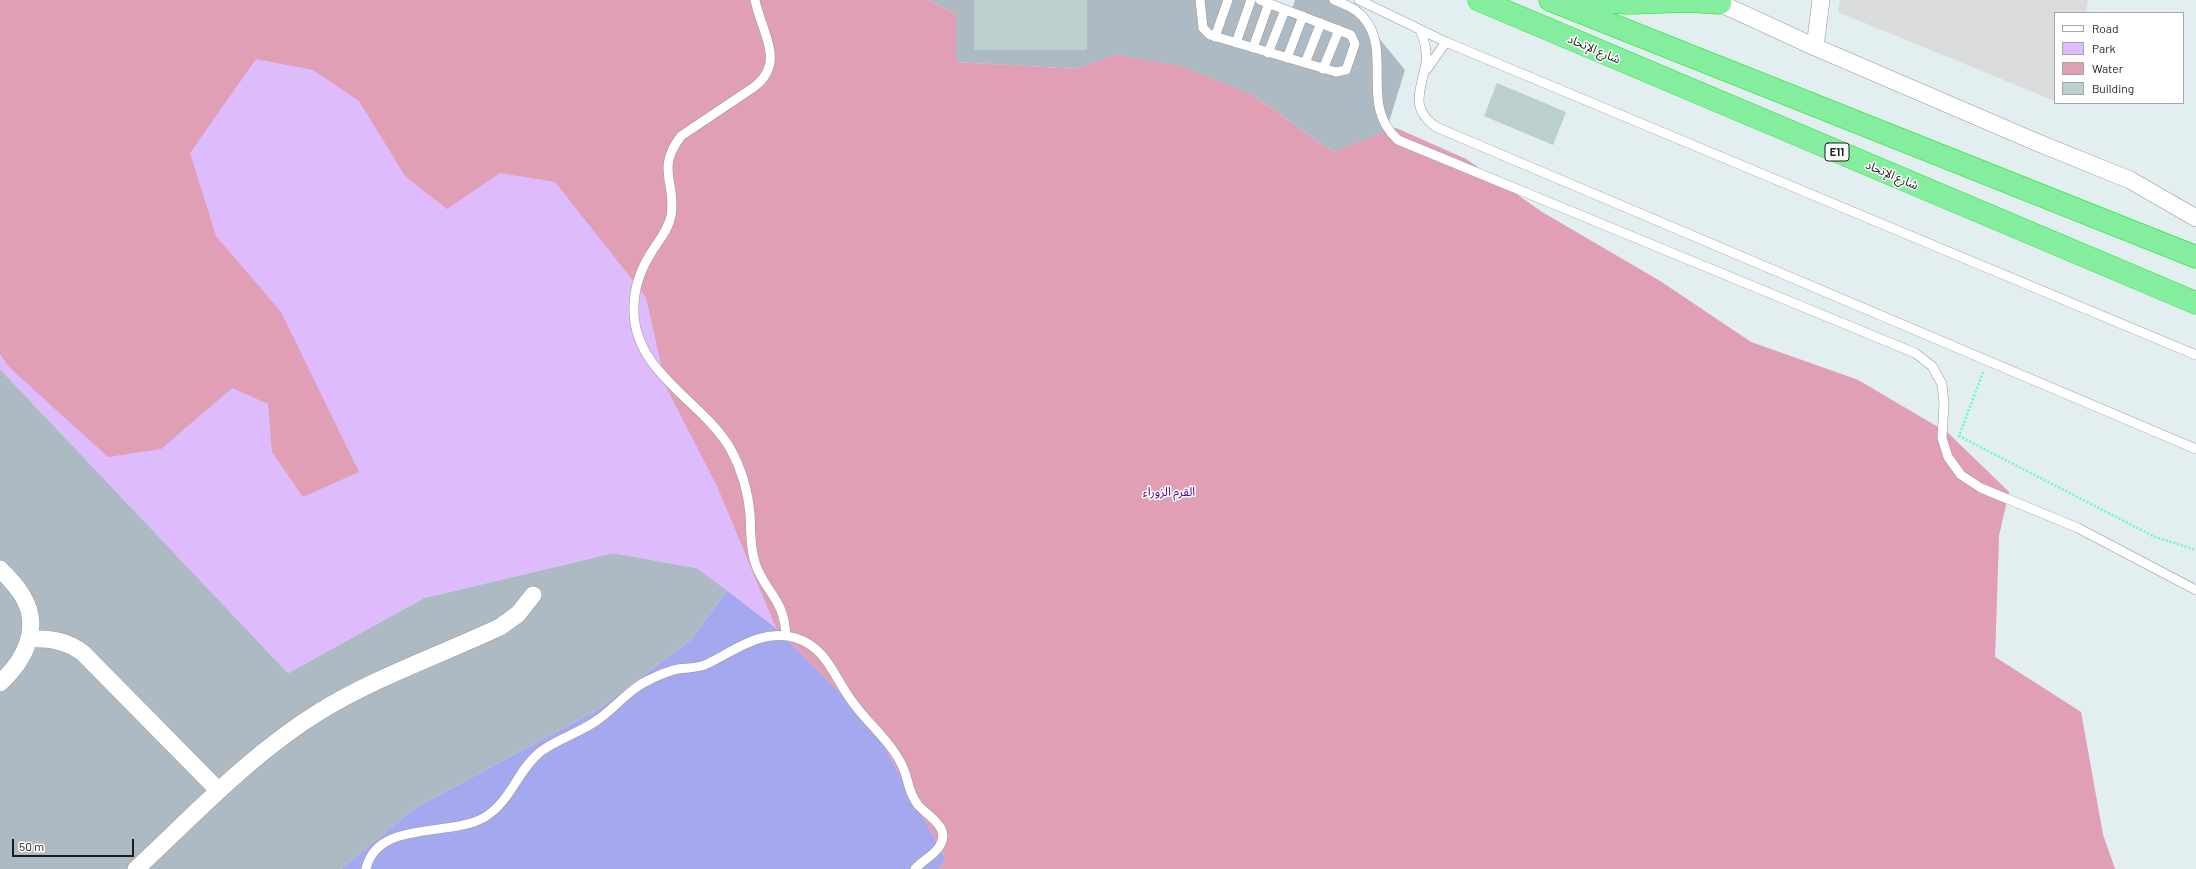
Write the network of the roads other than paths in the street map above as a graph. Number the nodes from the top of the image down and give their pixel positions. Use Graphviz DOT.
graph roads {
  1 [pos="755,0"];
  2 [pos="1200,0"];
  3 [pos="1208,0"];
  4 [pos="1228,0"];
  5 [pos="1251,0"];
  6 [pos="1260,0"];
  7 [pos="1334,0"];
  8 [pos="1359,0"];
  9 [pos="1479,0"];
  10 [pos="1551,0"];
  11 [pos="1821,0"];
  12 [pos="1716,2"];
  13 [pos="1269,4"];
  14 [pos="1285,10"];
  15 [pos="1303,16"];
  16 [pos="1202,22"];
  17 [pos="1321,23"];
  18 [pos="1339,30"];
  19 [pos="1421,32"];
  20 [pos="1215,37"];
  21 [pos="1446,42"];
  22 [pos="1236,43"];
  23 [pos="1815,47"];
  24 [pos="1253,48"];
  25 [pos="1268,53"];
  26 [pos="1287,58"];
  27 [pos="1305,63"];
  28 [pos="1323,69"];
  29 [pos="1423,77"];
  30 [pos="2196,218"];
  31 [pos="2196,257"];
  32 [pos="2196,303"];
  33 [pos="2196,355"];
  34 [pos="2196,449"];
  35 [pos="0,569"];
  36 [pos="2196,590"];
  37 [pos="533,595"];
  38 [pos="786,636"];
  39 [pos="30,639"];
  40 [pos="0,683"];
  41 [pos="219,791"];
  42 [pos="136,869"];
  43 [pos="366,869"];
  44 [pos="915,869"];
  1 -- 38 [label="lane"];
  2 -- 16 [label="lane"];
  3 -- 16 [label="lane"];
  4 -- 20 [label="lane"];
  5 -- 22 [label="lane"];
  6 -- 13 [label="lane"];
  7 -- 36 [label="lane"];
  8 -- 19 [label="lane"];
  9 -- 32 [label="highway, شارع الإتحاد / E11"];
  10 -- 12 [label="highway"];
  10 -- 31 [label="highway"];
  11 -- 23 [label="street"];
  12 -- 23 [label="street"];
  13 -- 14 [label="lane"];
  13 -- 24 [label="lane"];
  14 -- 15 [label="lane"];
  14 -- 25 [label="lane"];
  15 -- 17 [label="lane"];
  15 -- 26 [label="lane"];
  16 -- 20 [label="lane"];
  17 -- 18 [label="lane"];
  17 -- 27 [label="lane"];
  18 -- 28 [label="lane"];
  18 -- 28 [label="lane"];
  19 -- 21 [label="lane"];
  19 -- 29 [label="lane"];
  20 -- 22 [label="lane"];
  21 -- 29 [label="lane"];
  21 -- 33 [label="lane"];
  22 -- 24 [label="lane"];
  23 -- 30 [label="street"];
  24 -- 25 [label="lane"];
  25 -- 26 [label="lane"];
  26 -- 27 [label="lane"];
  27 -- 28 [label="lane"];
  29 -- 34 [label="lane"];
  35 -- 39 [label="street"];
  37 -- 41 [label="street"];
  38 -- 43 [label="lane"];
  38 -- 44 [label="lane"];
  39 -- 40 [label="street"];
  39 -- 41 [label="street"];
  41 -- 42 [label="street"];
}
